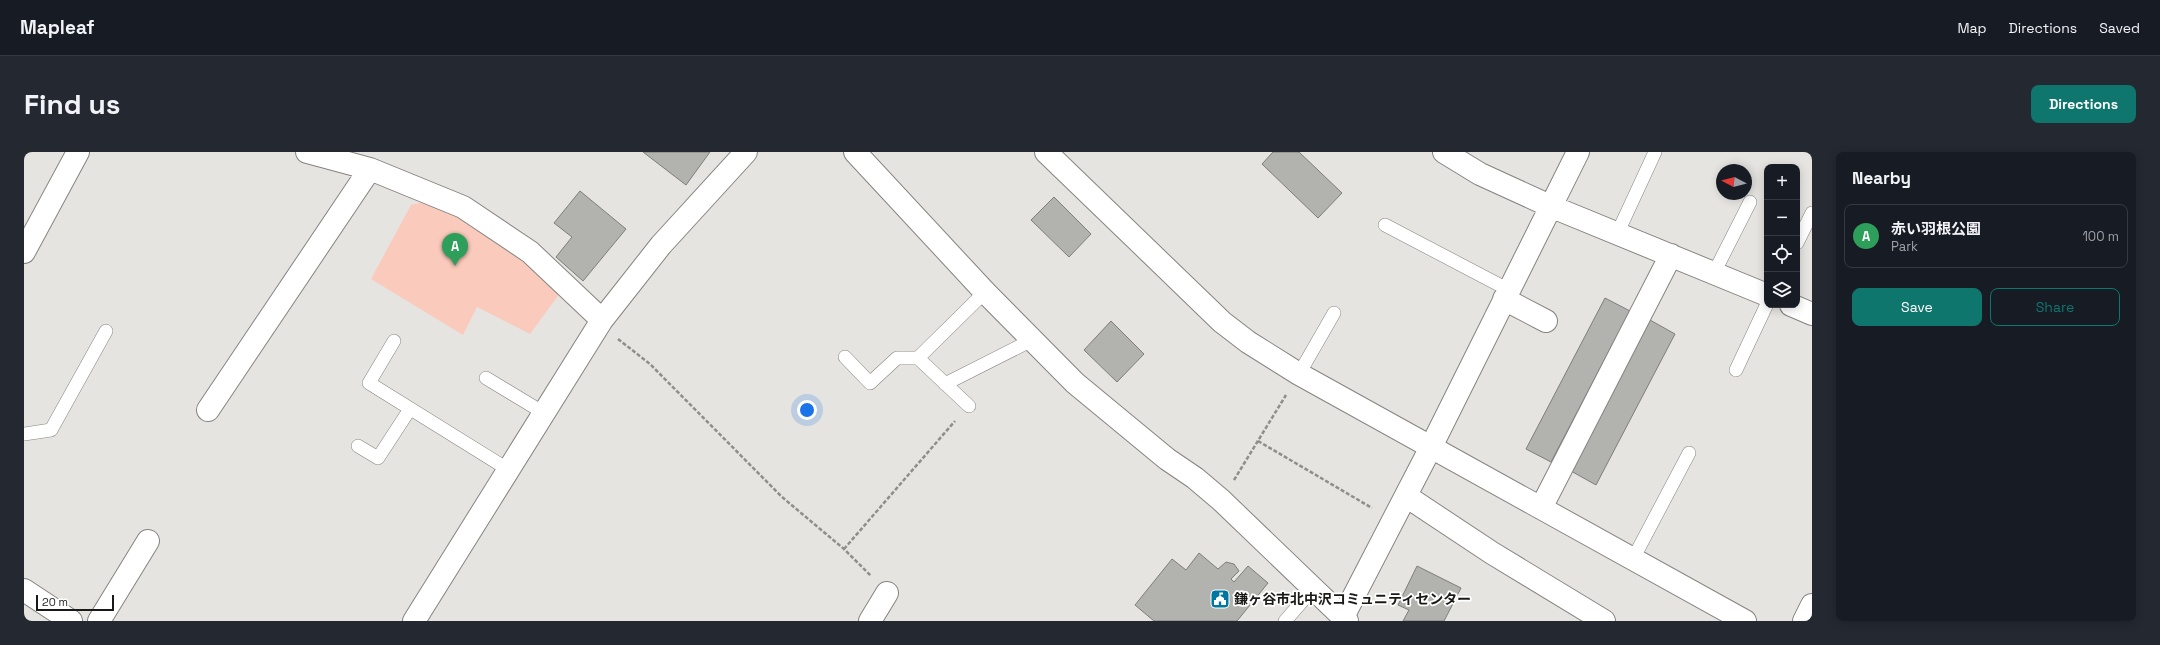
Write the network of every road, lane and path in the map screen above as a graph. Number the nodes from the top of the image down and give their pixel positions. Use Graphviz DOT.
graph roads {
  1 [pos="78,152"];
  2 [pos="307,152"];
  3 [pos="746,152"];
  4 [pos="855,152"];
  5 [pos="1046,152"];
  6 [pos="1444,152"];
  7 [pos="1578,152"];
  8 [pos="1655,152"];
  9 [pos="370,169"];
  10 [pos="1750,202"];
  11 [pos="1550,206"];
  12 [pos="1812,213"];
  13 [pos="1385,225"];
  14 [pos="1618,232"];
  15 [pos="1800,237"];
  16 [pos="24,252"];
  17 [pos="1671,255"];
  18 [pos="1714,273"];
  19 [pos="985,292"];
  20 [pos="1764,294"];
  21 [pos="1507,295"];
  22 [pos="1765,308"];
  23 [pos="1798,308"];
  24 [pos="1334,313"];
  25 [pos="1812,314"];
  26 [pos="602,320"];
  27 [pos="1546,320"];
  28 [pos="106,331"];
  29 [pos="1032,340"];
  30 [pos="394,341"];
  31 [pos="845,357"];
  32 [pos="918,358"];
  33 [pos="1736,370"];
  34 [pos="1299,374"];
  35 [pos="486,378"];
  36 [pos="945,384"];
  37 [pos="969,406"];
  38 [pos="410,409"];
  39 [pos="208,410"];
  40 [pos="544,413"];
  41 [pos="24,434"];
  42 [pos="1258,441"];
  43 [pos="358,446"];
  44 [pos="1431,447"];
  45 [pos="1689,453"];
  46 [pos="508,470"];
  47 [pos="1406,496"];
  48 [pos="1221,500"];
  49 [pos="1541,508"];
  50 [pos="1393,521"];
  51 [pos="148,542"];
  52 [pos="844,549"];
  53 [pos="1633,559"];
  54 [pos="24,590"];
  55 [pos="1313,590"];
  56 [pos="887,593"];
  57 [pos="1812,605"];
  58 [pos="1345,619"];
  59 [pos="71,621"];
  60 [pos="99,621"];
  61 [pos="414,621"];
  62 [pos="870,621"];
  63 [pos="1285,621"];
  64 [pos="1604,621"];
  65 [pos="1745,621"];
  66 [pos="1804,621"];
  1 -- 16 [label="street"];
  2 -- 9 [label="street"];
  3 -- 26 [label="street"];
  4 -- 19 [label="street"];
  5 -- 34 [label="street"];
  6 -- 11 [label="street"];
  7 -- 11 [label="street"];
  8 -- 14 [label="lane"];
  9 -- 26 [label="street"];
  9 -- 39 [label="street"];
  10 -- 18 [label="lane"];
  11 -- 14 [label="street"];
  11 -- 21 [label="street"];
  12 -- 15 [label="lane"];
  13 -- 21 [label="lane"];
  14 -- 17 [label="street"];
  17 -- 18 [label="street"];
  17 -- 49 [label="street"];
  18 -- 20 [label="street"];
  19 -- 29 [label="street"];
  19 -- 32 [label="lane"];
  21 -- 27 [label="street"];
  21 -- 44 [label="street"];
  22 -- 33 [label="lane"];
  23 -- 25 [label="street"];
  24 -- 34 [label="lane"];
  26 -- 40 [label="street"];
  26 -- 52 [label="path"];
  28 -- 41 [label="lane"];
  29 -- 36 [label="lane"];
  29 -- 48 [label="street"];
  30 -- 38 [label="lane"];
  31 -- 32 [label="lane"];
  32 -- 36 [label="lane"];
  34 -- 42 [label="path"];
  34 -- 44 [label="street"];
  35 -- 40 [label="lane"];
  36 -- 37 [label="lane"];
  37 -- 52 [label="path"];
  38 -- 43 [label="lane"];
  38 -- 46 [label="lane"];
  40 -- 46 [label="street"];
  42 -- 48 [label="path"];
  42 -- 50 [label="path"];
  44 -- 47 [label="street"];
  44 -- 49 [label="street"];
  45 -- 53 [label="lane"];
  46 -- 61 [label="street"];
  47 -- 50 [label="street"];
  47 -- 64 [label="street"];
  48 -- 55 [label="street"];
  49 -- 53 [label="street"];
  50 -- 58 [label="street"];
  51 -- 60 [label="street"];
  52 -- 56 [label="path"];
  53 -- 65 [label="street"];
  54 -- 59 [label="street"];
  55 -- 58 [label="street"];
  55 -- 63 [label="lane"];
  56 -- 62 [label="street"];
  57 -- 66 [label="street"];
}
